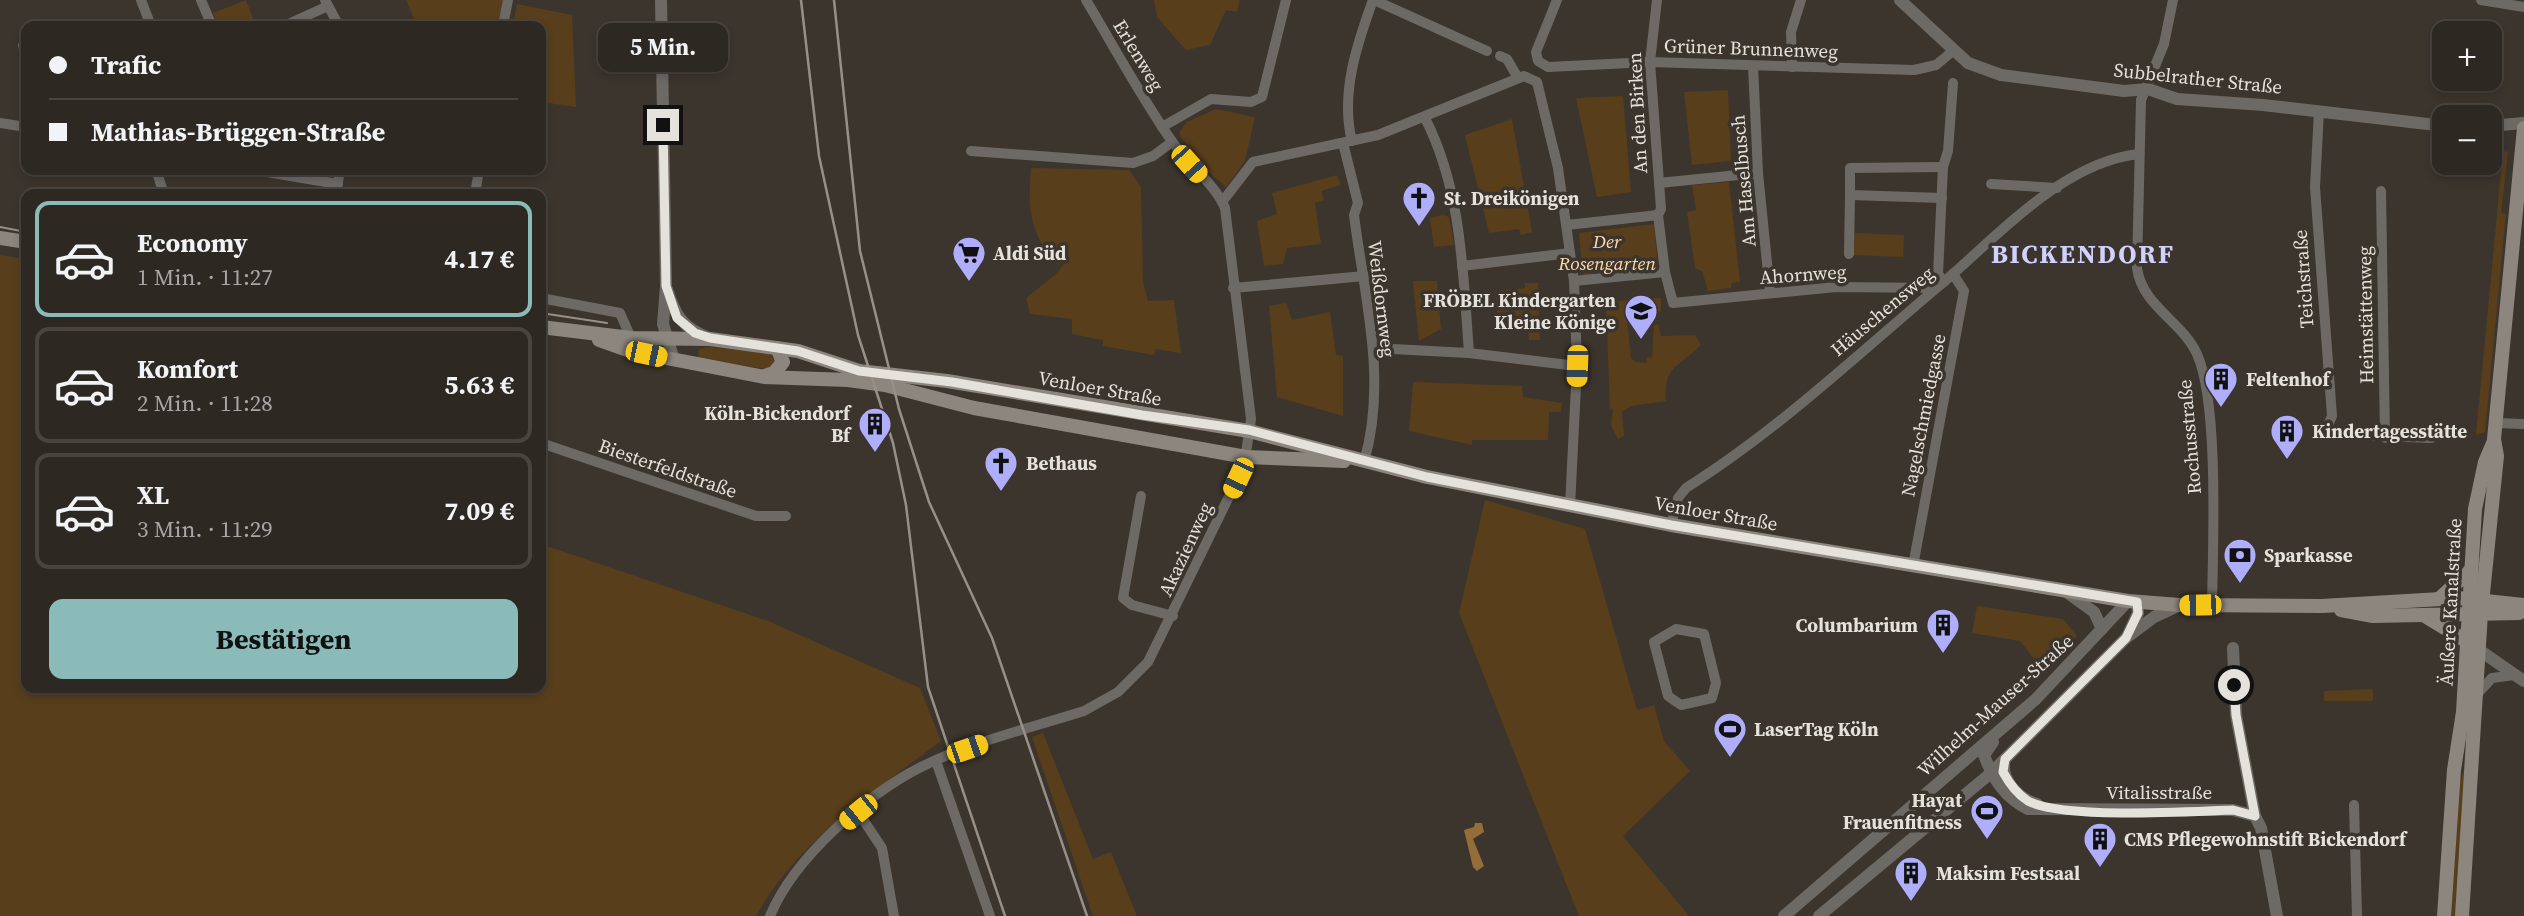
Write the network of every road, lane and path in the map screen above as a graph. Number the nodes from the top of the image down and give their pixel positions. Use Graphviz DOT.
graph roads {
  1 [pos="141,0"];
  2 [pos="201,0"];
  3 [pos="508,0"];
  4 [pos="661,0"];
  5 [pos="1086,0"];
  6 [pos="1286,0"];
  7 [pos="1373,0"];
  8 [pos="1557,0"];
  9 [pos="1657,0"];
  10 [pos="1801,0"];
  11 [pos="1900,0"];
  12 [pos="2173,0"];
  13 [pos="2481,0"];
  14 [pos="326,3"];
  15 [pos="2524,7"];
  16 [pos="149,21"];
  17 [pos="210,21"];
  18 [pos="293,21"];
  19 [pos="336,21"];
  20 [pos="504,21"];
  21 [pos="1488,51"];
  22 [pos="1953,51"];
  23 [pos="1500,56"];
  24 [pos="1650,62"];
  25 [pos="1753,66"];
  26 [pos="1792,67"];
  27 [pos="1518,78"];
  28 [pos="1954,83"];
  29 [pos="2148,89"];
  30 [pos="2319,111"];
  31 [pos="1425,118"];
  32 [pos="0,123"];
  33 [pos="2432,124"];
  34 [pos="2524,125"];
  35 [pos="21,126"];
  36 [pos="2502,126"];
  37 [pos="1162,127"];
  38 [pos="1172,142"];
  39 [pos="1348,142"];
  40 [pos="971,151"];
  41 [pos="2139,154"];
  42 [pos="1943,167"];
  43 [pos="1758,173"];
  44 [pos="277,175"];
  45 [pos="1659,183"];
  46 [pos="1991,184"];
  47 [pos="2057,188"];
  48 [pos="337,189"];
  49 [pos="2381,191"];
  50 [pos="1850,195"];
  51 [pos="1942,198"];
  52 [pos="1222,202"];
  53 [pos="1658,215"];
  54 [pos="1567,225"];
  55 [pos="0,238"];
  56 [pos="21,241"];
  57 [pos="1570,253"];
  58 [pos="1849,254"];
  59 [pos="1462,266"];
  60 [pos="1665,272"];
  61 [pos="1365,276"];
  62 [pos="1574,281"];
  63 [pos="1944,281"];
  64 [pos="666,286"];
  65 [pos="1233,288"];
  66 [pos="1770,293"];
  67 [pos="546,299"];
  68 [pos="1672,303"];
  69 [pos="546,328"];
  70 [pos="578,333"];
  71 [pos="665,337"];
  72 [pos="631,338"];
  73 [pos="710,338"];
  74 [pos="777,348"];
  75 [pos="1373,348"];
  76 [pos="1469,353"];
  77 [pos="674,360"];
  78 [pos="697,363"];
  79 [pos="1577,366"];
  80 [pos="764,377"];
  81 [pos="2496,423"];
  82 [pos="2524,424"];
  83 [pos="1249,430"];
  84 [pos="2385,438"];
  85 [pos="2431,438"];
  86 [pos="2494,439"];
  87 [pos="546,445"];
  88 [pos="1246,457"];
  89 [pos="1364,461"];
  90 [pos="1141,496"];
  91 [pos="1570,506"];
  92 [pos="2475,509"];
  93 [pos="2492,514"];
  94 [pos="786,516"];
  95 [pos="1671,525"];
  96 [pos="1913,566"];
  97 [pos="2472,570"];
  98 [pos="2065,590"];
  99 [pos="2440,598"];
  100 [pos="2132,601"];
  101 [pos="2212,604"];
  102 [pos="2180,605"];
  103 [pos="2524,605"];
  104 [pos="2322,607"];
  105 [pos="2476,607"];
  106 [pos="2524,613"];
  107 [pos="1173,615"];
  108 [pos="2423,615"];
  109 [pos="1676,629"];
  110 [pos="2102,629"];
  111 [pos="2480,635"];
  112 [pos="2126,638"];
  113 [pos="2094,640"];
  114 [pos="2466,641"];
  115 [pos="2233,648"];
  116 [pos="2480,650"];
  117 [pos="2108,657"];
  118 [pos="2520,678"];
  119 [pos="2477,694"];
  120 [pos="2006,725"];
  121 [pos="2005,759"];
  122 [pos="936,761"];
  123 [pos="2454,770"];
  124 [pos="2471,771"];
  125 [pos="1991,773"];
  126 [pos="2354,805"];
  127 [pos="2061,811"];
  128 [pos="858,812"];
  129 [pos="2255,816"];
  130 [pos="1798,912"];
  131 [pos="770,916"];
  132 [pos="894,916"];
  133 [pos="990,916"];
  134 [pos="1784,916"];
  135 [pos="1819,916"];
  136 [pos="2277,916"];
  137 [pos="2357,916"];
  138 [pos="2444,916"];
  139 [pos="2462,916"];
  1 -- 16 [label="street"];
  2 -- 17 [label="street"];
  3 -- 20 [label="street"];
  4 -- 64 [label="street"];
  5 -- 37 [label="street, Erlenweg"];
  6 -- 37 [label="street"];
  7 -- 21 [label="street"];
  7 -- 39 [label="street, Weißdornweg"];
  8 -- 24 [label="street, Grüner Brunnenweg"];
  9 -- 24 [label="street, An den Birken"];
  10 -- 26 [label="street"];
  11 -- 22 [label="street, Subbelrather Straße"];
  12 -- 29 [label="street, Rochusstraße"];
  13 -- 15 [label="street"];
  14 -- 18 [label="street"];
  14 -- 19 [label="street"];
  22 -- 26 [label="street, Grüner Brunnenweg"];
  22 -- 29 [label="street, Subbelrather Straße"];
  23 -- 27 [label="street"];
  24 -- 25 [label="street, Grüner Brunnenweg"];
  24 -- 45 [label="street, An den Birken"];
  25 -- 26 [label="street, Grüner Brunnenweg"];
  25 -- 43 [label="street, Am Haselbusch"];
  27 -- 31 [label="street"];
  27 -- 54 [label="street"];
  28 -- 42 [label="street, Nagelschmiedgasse"];
  29 -- 30 [label="street, Subbelrather Straße"];
  29 -- 41 [label="street, Rochusstraße"];
  30 -- 33 [label="street, Subbelrather Straße"];
  30 -- 84 [label="street, Teichstraße"];
  31 -- 39 [label="street"];
  31 -- 59 [label="street"];
  32 -- 35 [label="street"];
  34 -- 36 [label="street"];
  34 -- 81 [label="main road, Äußere Kanalstraße"];
  37 -- 38 [label="street"];
  38 -- 40 [label="street"];
  38 -- 52 [label="street"];
  39 -- 52 [label="street"];
  39 -- 61 [label="street, Weißdornweg"];
  41 -- 47 [label="street, Häuschensweg"];
  41 -- 101 [label="street, Rochusstraße"];
  42 -- 50 [label="street"];
  42 -- 51 [label="street, Nagelschmiedgasse"];
  43 -- 45 [label="street"];
  43 -- 66 [label="street, Am Haselbusch"];
  44 -- 48 [label="street"];
  45 -- 53 [label="street, An den Birken"];
  46 -- 47 [label="street"];
  47 -- 63 [label="street, Häuschensweg"];
  49 -- 84 [label="street, Heimstättenweg"];
  50 -- 51 [label="street"];
  50 -- 58 [label="street"];
  51 -- 63 [label="street, Nagelschmiedgasse"];
  52 -- 65 [label="street, Akazienweg"];
  53 -- 54 [label="street"];
  53 -- 60 [label="street, An den Birken"];
  54 -- 57 [label="street"];
  55 -- 56 [label="main road"];
  57 -- 59 [label="street"];
  57 -- 62 [label="street"];
  59 -- 76 [label="street"];
  60 -- 62 [label="street"];
  60 -- 68 [label="street, An den Birken"];
  61 -- 65 [label="street"];
  61 -- 75 [label="street, Weißdornweg"];
  62 -- 79 [label="street"];
  63 -- 66 [label="street, Ahornweg"];
  63 -- 95 [label="street, Häuschensweg"];
  63 -- 96 [label="street, Nagelschmiedgasse"];
  64 -- 71 [label="street"];
  64 -- 73 [label="street"];
  65 -- 83 [label="street, Akazienweg"];
  66 -- 68 [label="street, Ahornweg"];
  67 -- 72 [label="street"];
  69 -- 70 [label="main road, Venloer Straße"];
  70 -- 72 [label="main road, Venloer Straße"];
  70 -- 77 [label="main road, Venloer Straße"];
  71 -- 72 [label="main road, Venloer Straße"];
  71 -- 73 [label="main road, Venloer Straße"];
  71 -- 77 [label="street"];
  73 -- 74 [label="main road, Venloer Straße"];
  73 -- 78 [label="main road"];
  74 -- 80 [label="main road"];
  74 -- 83 [label="main road, Venloer Straße"];
  75 -- 76 [label="street"];
  75 -- 89 [label="street, Weißdornweg"];
  76 -- 79 [label="street"];
  77 -- 78 [label="main road, Venloer Straße"];
  78 -- 80 [label="main road, Venloer Straße"];
  79 -- 91 [label="street"];
  80 -- 88 [label="main road, Venloer Straße"];
  81 -- 82 [label="street"];
  81 -- 86 [label="main road, Äußere Kanalstraße"];
  83 -- 88 [label="street, Akazienweg"];
  83 -- 89 [label="main road, Venloer Straße"];
  84 -- 85 [label="street"];
  86 -- 92 [label="main road, Äußere Kanalstraße"];
  86 -- 93 [label="main road, Äußere Kanalstraße"];
  87 -- 94 [label="street, Biesterfeldstraße"];
  88 -- 89 [label="main road, Venloer Straße"];
  88 -- 107 [label="street, Akazienweg"];
  89 -- 91 [label="main road, Venloer Straße"];
  90 -- 107 [label="street"];
  91 -- 95 [label="main road, Venloer Straße"];
  92 -- 93 [label="main road"];
  92 -- 97 [label="main road, Äußere Kanalstraße"];
  93 -- 105 [label="main road, Äußere Kanalstraße"];
  95 -- 96 [label="main road, Venloer Straße"];
  96 -- 98 [label="main road, Venloer Straße"];
  97 -- 99 [label="main road"];
  97 -- 105 [label="main road, Äußere Kanalstraße"];
  98 -- 100 [label="main road, Venloer Straße"];
  98 -- 110 [label="street, Venloer Straße"];
  99 -- 104 [label="main road, Venloer Straße"];
  99 -- 105 [label="main road, Venloer Straße"];
  100 -- 102 [label="main road, Venloer Straße"];
  100 -- 110 [label="street, Wilhelm-Mauser-Straße"];
  100 -- 112 [label="street"];
  101 -- 102 [label="main road, Venloer Straße"];
  101 -- 104 [label="main road, Venloer Straße"];
  102 -- 112 [label="street"];
  103 -- 105 [label="main road, Venloer Straße"];
  104 -- 108 [label="main road, Venloer Straße"];
  105 -- 106 [label="main road, Venloer Straße"];
  105 -- 108 [label="main road, Venloer Straße"];
  105 -- 111 [label="main road, Äußere Kanalstraße"];
  105 -- 114 [label="main road, Äußere Kanalstraße"];
  107 -- 122 [label="street, Akazienweg"];
  108 -- 114 [label="main road"];
  109 -- 109 [label="street"];
  110 -- 113 [label="street, Wilhelm-Mauser-Straße"];
  111 -- 116 [label="main road, Äußere Kanalstraße"];
  111 -- 118 [label="street"];
  112 -- 117 [label="street"];
  113 -- 117 [label="street, Wilhelm-Mauser-Straße"];
  113 -- 120 [label="street, Wilhelm-Mauser-Straße"];
  114 -- 116 [label="street"];
  114 -- 123 [label="main road, Äußere Kanalstraße"];
  115 -- 129 [label="street"];
  116 -- 118 [label="street"];
  116 -- 119 [label="main road, Äußere Kanalstraße"];
  117 -- 121 [label="street"];
  118 -- 119 [label="street, Äußere Kanalstraße"];
  119 -- 124 [label="main road, Äußere Kanalstraße"];
  120 -- 125 [label="street"];
  120 -- 130 [label="street, Wilhelm-Mauser-Straße"];
  121 -- 125 [label="street"];
  121 -- 127 [label="street, Vitalisstraße"];
  122 -- 128 [label="street, Akazienweg"];
  122 -- 133 [label="street"];
  123 -- 124 [label="main road"];
  123 -- 138 [label="main road, Äußere Kanalstraße"];
  124 -- 139 [label="main road, Äußere Kanalstraße"];
  125 -- 127 [label="street, Vitalisstraße"];
  125 -- 135 [label="street"];
  126 -- 137 [label="street"];
  127 -- 129 [label="street, Vitalisstraße"];
  128 -- 131 [label="street, Akazienweg"];
  128 -- 132 [label="street"];
  129 -- 136 [label="street"];
  130 -- 134 [label="street, Wilhelm-Mauser-Straße"];
}
